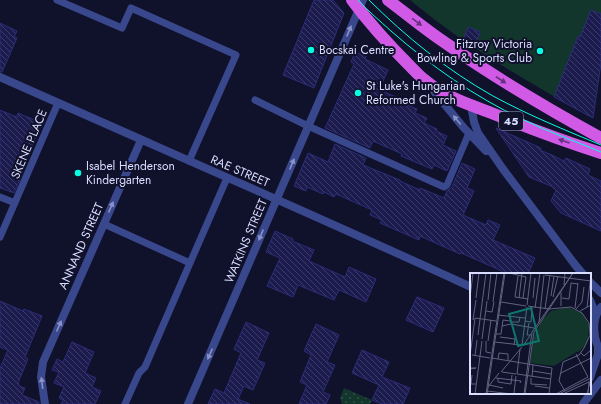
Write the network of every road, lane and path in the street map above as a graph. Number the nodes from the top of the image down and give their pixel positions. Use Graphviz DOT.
graph roads {
  1 [pos="57,0"];
  2 [pos="388,0"];
  3 [pos="72,3"];
  4 [pos="358,3"];
  5 [pos="0,77"];
  6 [pos="425,81"];
  7 [pos="255,100"];
  8 [pos="58,103"];
  9 [pos="471,105"];
  10 [pos="308,126"];
  11 [pos="469,133"];
  12 [pos="601,137"];
  13 [pos="141,140"];
  14 [pos="601,153"];
  15 [pos="189,161"];
  16 [pos="503,169"];
  17 [pos="227,178"];
  18 [pos="0,196"];
  19 [pos="277,199"];
  20 [pos="15,203"];
  21 [pos="104,224"];
  22 [pos="0,237"];
  23 [pos="190,263"];
  24 [pos="577,270"];
  25 [pos="591,283"];
  26 [pos="470,287"];
  27 [pos="601,293"];
  28 [pos="591,304"];
  29 [pos="601,307"];
  30 [pos="594,318"];
  31 [pos="600,350"];
  32 [pos="591,375"];
  33 [pos="601,380"];
  34 [pos="591,392"];
  35 [pos="584,394"];
  36 [pos="589,394"];
  37 [pos="45,404"];
  38 [pos="125,404"];
  39 [pos="188,404"];
  40 [pos="581,404"];
  1 -- 3 [label="lane"];
  2 -- 12 [label="highway, 45, one-way"];
  3 -- 15 [label="lane"];
  4 -- 6 [label="highway, 45"];
  10 -- 4 [label="street, WATKINS STREET, one-way"];
  5 -- 8 [label="street, RAE STREET"];
  6 -- 9 [label="highway, 45"];
  11 -- 6 [label="street, one-way"];
  7 -- 10 [label="lane"];
  8 -- 13 [label="street, RAE STREET"];
  8 -- 20 [label="lane, SKENE PLACE"];
  14 -- 9 [label="highway, 45, one-way"];
  9 -- 16 [label="street"];
  10 -- 11 [label="lane"];
  19 -- 10 [label="street, WATKINS STREET, one-way"];
  11 -- 16 [label="street"];
  13 -- 15 [label="street, RAE STREET"];
  21 -- 13 [label="street, ANNAND STREET, one-way"];
  15 -- 17 [label="street, RAE STREET"];
  16 -- 24 [label="street"];
  17 -- 19 [label="street, RAE STREET"];
  17 -- 23 [label="lane"];
  18 -- 20 [label="lane"];
  19 -- 26 [label="street, RAE STREET"];
  19 -- 39 [label="street, WATKINS STREET, one-way"];
  20 -- 22 [label="lane, SKENE PLACE"];
  21 -- 23 [label="lane"];
  37 -- 21 [label="street, ANNAND STREET, one-way"];
  23 -- 38 [label="lane"];
  25 -- 27 [label="street"];
  28 -- 30 [label="street"];
  29 -- 30 [label="street"];
  30 -- 31 [label="street"];
  31 -- 32 [label="street"];
  33 -- 34 [label="street"];
  35 -- 40 [label="street"];
  36 -- 40 [label="street"];
}
